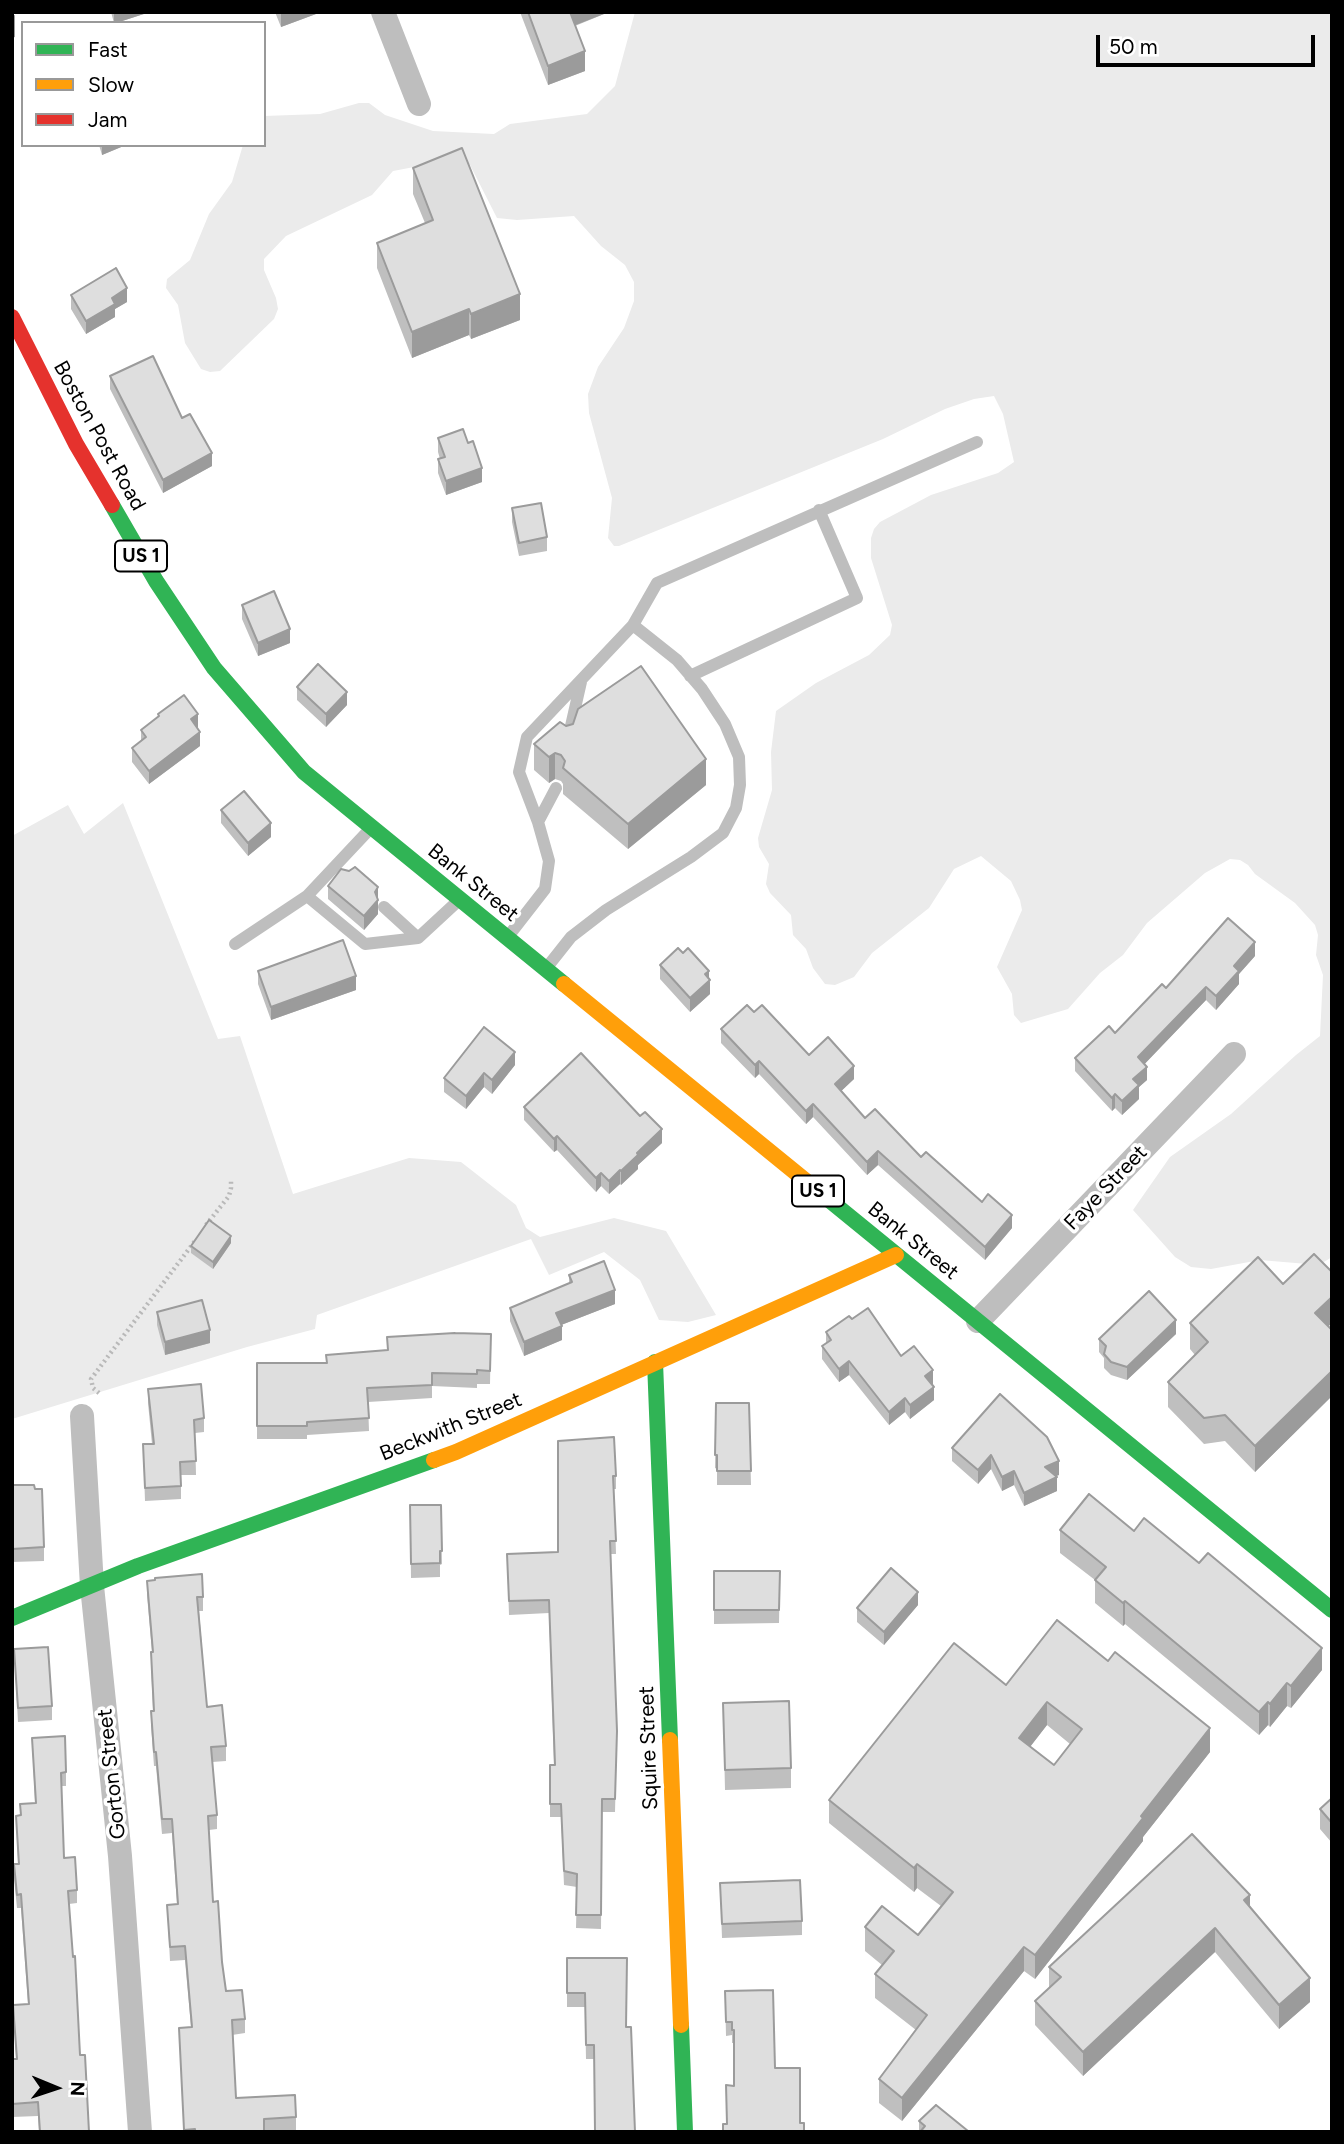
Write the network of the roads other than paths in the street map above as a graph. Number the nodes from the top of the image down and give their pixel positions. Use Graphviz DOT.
graph roads {
  1 [pos="383,12"];
  2 [pos="419,104"];
  3 [pos="12,317"];
  4 [pos="976,442"];
  5 [pos="819,510"];
  6 [pos="634,625"];
  7 [pos="690,676"];
  8 [pos="581,682"];
  9 [pos="567,743"];
  10 [pos="304,772"];
  11 [pos="556,788"];
  12 [pos="538,822"];
  13 [pos="371,827"];
  14 [pos="336,866"];
  15 [pos="347,876"];
  16 [pos="307,896"];
  17 [pos="460,899"];
  18 [pos="384,907"];
  19 [pos="507,937"];
  20 [pos="418,938"];
  21 [pos="235,944"];
  22 [pos="546,969"];
  23 [pos="1234,1055"];
  24 [pos="896,1255"];
  25 [pos="978,1321"];
  26 [pos="655,1362"];
  27 [pos="82,1416"];
  28 [pos="92,1587"];
  29 [pos="1332,1610"];
  30 [pos="12,1618"];
  31 [pos="140,2132"];
  32 [pos="685,2132"];
  1 -- 2 [label="street"];
  3 -- 10 [label="main road, Boston Post Road / US 1"];
  4 -- 5 [label="lane"];
  5 -- 6 [label="lane"];
  5 -- 7 [label="lane"];
  6 -- 7 [label="lane"];
  6 -- 8 [label="lane"];
  7 -- 22 [label="lane"];
  8 -- 9 [label="lane"];
  8 -- 12 [label="lane"];
  10 -- 13 [label="main road, Bank Street / US 1"];
  11 -- 12 [label="lane"];
  12 -- 19 [label="lane"];
  13 -- 14 [label="lane"];
  13 -- 17 [label="main road, Bank Street / US 1"];
  14 -- 15 [label="lane"];
  14 -- 16 [label="lane"];
  16 -- 20 [label="lane"];
  16 -- 21 [label="lane"];
  17 -- 19 [label="main road, Bank Street / US 1"];
  17 -- 20 [label="lane"];
  18 -- 20 [label="lane"];
  19 -- 22 [label="main road, Bank Street / US 1"];
  22 -- 24 [label="main road, Bank Street / US 1"];
  23 -- 25 [label="street, Faye Street"];
  24 -- 25 [label="main road, Bank Street / US 1"];
  24 -- 26 [label="main road, Beckwith Street"];
  25 -- 29 [label="main road, Bank Street / US 1"];
  26 -- 28 [label="main road, Beckwith Street"];
  26 -- 32 [label="main road, Squire Street"];
  27 -- 28 [label="street, Gorton Street"];
  28 -- 30 [label="main road, Beckwith Street"];
  28 -- 31 [label="street, Gorton Street"];
}
